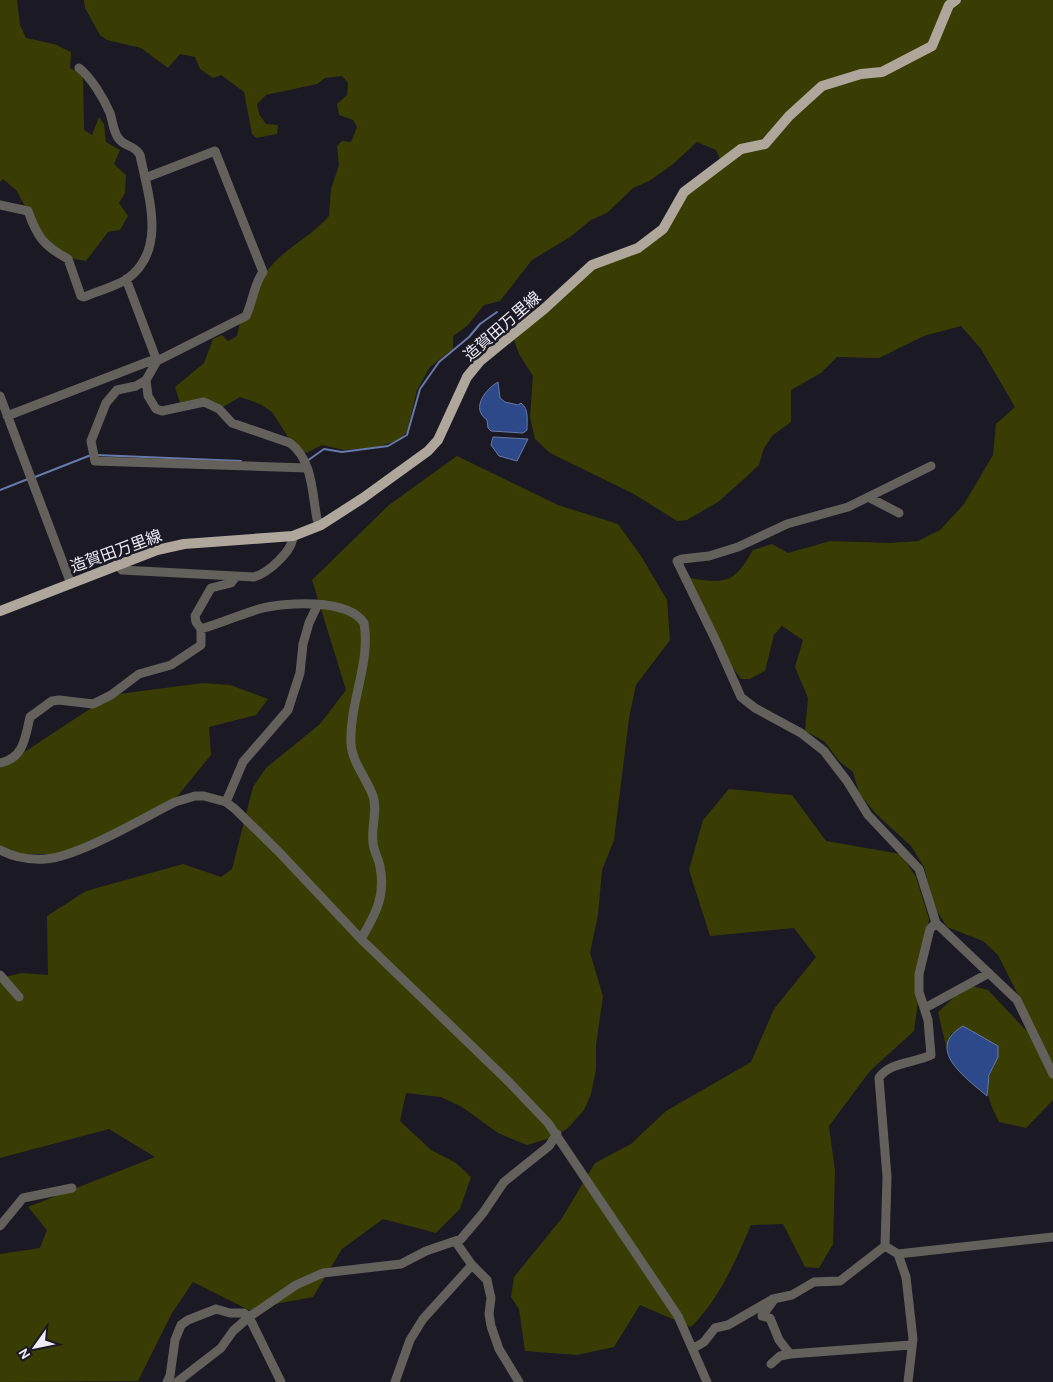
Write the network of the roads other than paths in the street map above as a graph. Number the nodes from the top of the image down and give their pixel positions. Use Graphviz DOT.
graph roads {
  1 [pos="956,0"];
  2 [pos="79,68"];
  3 [pos="144,178"];
  4 [pos="0,205"];
  5 [pos="126,279"];
  6 [pos="157,361"];
  7 [pos="146,380"];
  8 [pos="0,396"];
  9 [pos="7,416"];
  10 [pos="931,466"];
  11 [pos="307,468"];
  12 [pos="870,498"];
  13 [pos="898,513"];
  14 [pos="320,525"];
  15 [pos="293,536"];
  16 [pos="117,564"];
  17 [pos="235,578"];
  18 [pos="71,584"];
  19 [pos="318,604"];
  20 [pos="0,611"];
  21 [pos="201,629"];
  22 [pos="0,763"];
  23 [pos="226,802"];
  24 [pos="0,850"];
  25 [pos="936,923"];
  26 [pos="361,939"];
  27 [pos="989,973"];
  28 [pos="0,975"];
  29 [pos="19,997"];
  30 [pos="925,1008"];
  31 [pos="1053,1074"];
  32 [pos="557,1134"];
  33 [pos="72,1188"];
  34 [pos="0,1226"];
  35 [pos="1053,1237"];
  36 [pos="455,1240"];
  37 [pos="885,1246"];
  38 [pos="898,1254"];
  39 [pos="472,1265"];
  40 [pos="773,1299"];
  41 [pos="249,1317"];
  42 [pos="911,1345"];
  43 [pos="694,1348"];
  44 [pos="790,1354"];
  45 [pos="771,1364"];
  46 [pos="167,1382"];
  47 [pos="177,1382"];
  48 [pos="281,1382"];
  49 [pos="396,1382"];
  50 [pos="519,1382"];
  51 [pos="707,1382"];
  52 [pos="908,1382"];
  1 -- 14 [label="main road, 造賀田万里線"];
  2 -- 3 [label="street"];
  3 -- 5 [label="street"];
  3 -- 6 [label="street"];
  4 -- 5 [label="street"];
  5 -- 6 [label="street"];
  6 -- 7 [label="street"];
  6 -- 9 [label="street"];
  7 -- 11 [label="street"];
  7 -- 11 [label="street"];
  8 -- 9 [label="street"];
  9 -- 18 [label="street"];
  10 -- 12 [label="street"];
  11 -- 14 [label="street"];
  12 -- 13 [label="street"];
  12 -- 25 [label="street"];
  14 -- 15 [label="main road, 造賀田万里線"];
  15 -- 16 [label="main road, 造賀田万里線"];
  15 -- 17 [label="street"];
  16 -- 17 [label="street"];
  16 -- 18 [label="main road, 造賀田万里線"];
  17 -- 21 [label="street"];
  18 -- 20 [label="main road, 造賀田万里線"];
  19 -- 21 [label="street"];
  19 -- 23 [label="street"];
  19 -- 26 [label="street"];
  21 -- 22 [label="street"];
  23 -- 24 [label="street"];
  23 -- 26 [label="street"];
  25 -- 27 [label="street"];
  25 -- 30 [label="street"];
  26 -- 32 [label="street"];
  27 -- 30 [label="street"];
  27 -- 31 [label="street"];
  28 -- 29 [label="street"];
  30 -- 37 [label="street"];
  32 -- 36 [label="street"];
  32 -- 43 [label="street"];
  33 -- 34 [label="street"];
  35 -- 38 [label="street"];
  36 -- 39 [label="street"];
  36 -- 41 [label="street"];
  37 -- 38 [label="street"];
  37 -- 40 [label="street"];
  38 -- 42 [label="street"];
  39 -- 49 [label="street"];
  39 -- 50 [label="street"];
  40 -- 43 [label="street"];
  40 -- 44 [label="street"];
  41 -- 46 [label="street"];
  41 -- 47 [label="street"];
  41 -- 48 [label="street"];
  42 -- 44 [label="street"];
  42 -- 52 [label="street"];
  43 -- 51 [label="street"];
  44 -- 45 [label="street"];
}
